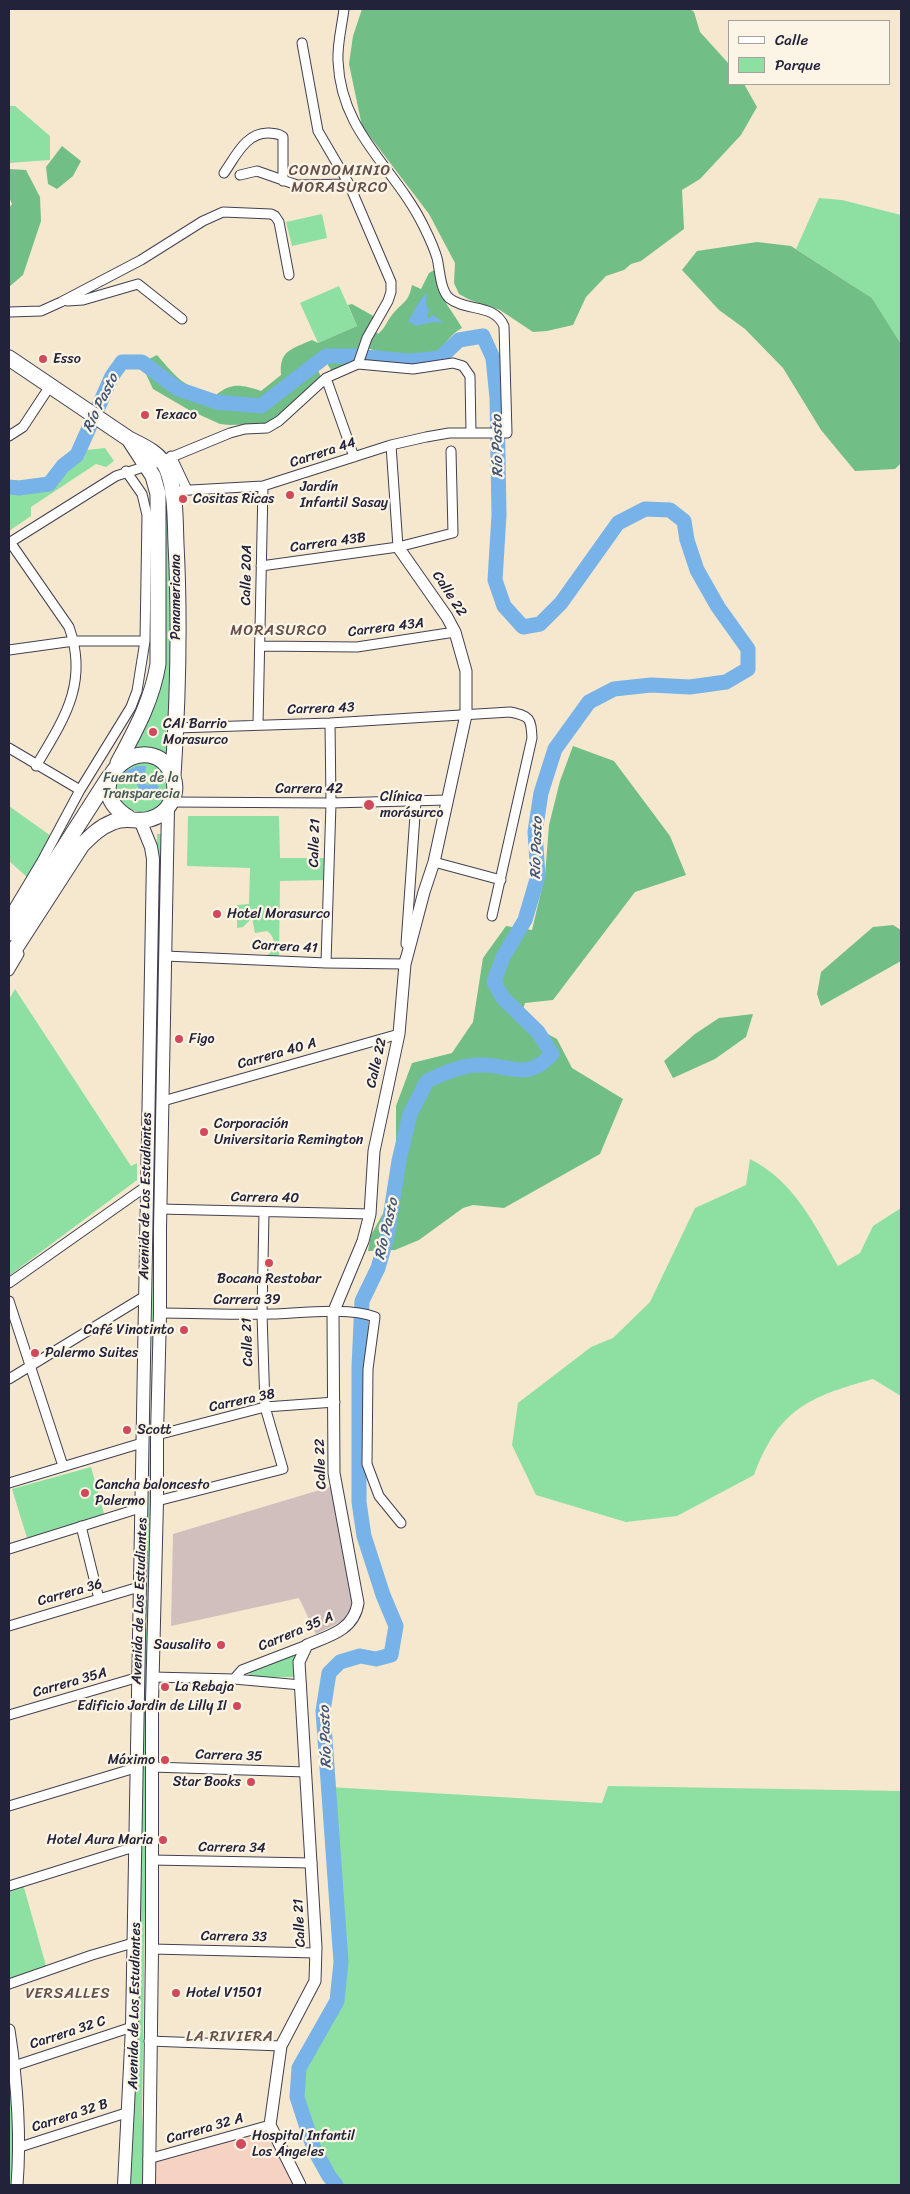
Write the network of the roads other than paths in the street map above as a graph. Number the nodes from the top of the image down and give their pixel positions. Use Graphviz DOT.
graph roads {
  1 [pos="344,9"];
  2 [pos="302,43"];
  3 [pos="224,173"];
  4 [pos="240,175"];
  5 [pos="283,181"];
  6 [pos="349,184"];
  7 [pos="288,275"];
  8 [pos="61,302"];
  9 [pos="9,312"];
  10 [pos="182,319"];
  11 [pos="9,358"];
  12 [pos="360,362"];
  13 [pos="326,378"];
  14 [pos="50,386"];
  15 [pos="475,433"];
  16 [pos="9,436"];
  17 [pos="129,440"];
  18 [pos="391,445"];
  19 [pos="452,451"];
  20 [pos="354,457"];
  21 [pos="166,458"];
  22 [pos="146,466"];
  23 [pos="126,471"];
  24 [pos="262,486"];
  25 [pos="180,491"];
  26 [pos="9,542"];
  27 [pos="398,547"];
  28 [pos="262,566"];
  29 [pos="151,573"];
  30 [pos="455,632"];
  31 [pos="74,641"];
  32 [pos="145,641"];
  33 [pos="260,646"];
  34 [pos="9,650"];
  35 [pos="466,715"];
  36 [pos="330,723"];
  37 [pos="258,724"];
  38 [pos="176,728"];
  39 [pos="9,748"];
  40 [pos="36,766"];
  41 [pos="114,770"];
  42 [pos="172,776"];
  43 [pos="80,790"];
  44 [pos="448,800"];
  45 [pos="416,801"];
  46 [pos="331,803"];
  47 [pos="170,805"];
  48 [pos="135,819"];
  49 [pos="97,830"];
  50 [pos="434,862"];
  51 [pos="47,864"];
  52 [pos="501,880"];
  53 [pos="9,916"];
  54 [pos="492,916"];
  55 [pos="9,933"];
  56 [pos="165,956"];
  57 [pos="9,958"];
  58 [pos="326,963"];
  59 [pos="405,964"];
  60 [pos="9,971"];
  61 [pos="399,1034"];
  62 [pos="163,1101"];
  63 [pos="148,1185"];
  64 [pos="160,1209"];
  65 [pos="264,1212"];
  66 [pos="370,1214"];
  67 [pos="9,1283"];
  68 [pos="145,1296"];
  69 [pos="9,1301"];
  70 [pos="338,1312"];
  71 [pos="160,1313"];
  72 [pos="262,1314"];
  73 [pos="31,1365"];
  74 [pos="9,1379"];
  75 [pos="157,1400"];
  76 [pos="143,1401"];
  77 [pos="335,1406"];
  78 [pos="265,1407"];
  79 [pos="156,1435"];
  80 [pos="142,1443"];
  81 [pos="63,1466"];
  82 [pos="9,1482"];
  83 [pos="157,1501"];
  84 [pos="140,1508"];
  85 [pos="401,1523"];
  86 [pos="81,1526"];
  87 [pos="9,1549"];
  88 [pos="140,1587"];
  89 [pos="99,1599"];
  90 [pos="358,1603"];
  91 [pos="140,1615"];
  92 [pos="155,1621"];
  93 [pos="9,1626"];
  94 [pos="307,1646"];
  95 [pos="139,1677"];
  96 [pos="153,1677"];
  97 [pos="234,1679"];
  98 [pos="301,1685"];
  99 [pos="9,1715"];
  100 [pos="137,1735"];
  101 [pos="152,1735"];
  102 [pos="152,1767"];
  103 [pos="135,1768"];
  104 [pos="306,1772"];
  105 [pos="9,1806"];
  106 [pos="134,1847"];
  107 [pos="151,1860"];
  108 [pos="312,1863"];
  109 [pos="9,1886"];
  110 [pos="133,1943"];
  111 [pos="152,1949"];
  112 [pos="316,1953"];
  113 [pos="9,1984"];
  114 [pos="132,2027"];
  115 [pos="9,2030"];
  116 [pos="149,2041"];
  117 [pos="281,2046"];
  118 [pos="14,2066"];
  119 [pos="129,2112"];
  120 [pos="270,2125"];
  121 [pos="20,2147"];
  122 [pos="148,2159"];
  123 [pos="17,2185"];
  124 [pos="124,2185"];
  125 [pos="149,2185"];
  126 [pos="300,2185"];
  1 -- 15 [label="street, Carrera 44"];
  2 -- 6 [label="street"];
  3 -- 5 [label="street"];
  4 -- 5 [label="street"];
  5 -- 6 [label="street"];
  6 -- 12 [label="street"];
  7 -- 8 [label="street"];
  8 -- 9 [label="street"];
  8 -- 10 [label="street"];
  11 -- 14 [label="main road, Panamericana"];
  12 -- 13 [label="street"];
  12 -- 15 [label="street"];
  13 -- 20 [label="street"];
  13 -- 21 [label="street"];
  14 -- 16 [label="street"];
  14 -- 17 [label="main road, Panamericana"];
  15 -- 18 [label="street, Carrera 44"];
  17 -- 21 [label="main road, Panamericana"];
  17 -- 22 [label="main road, Panamericana"];
  18 -- 20 [label="street, Carrera 44"];
  18 -- 27 [label="street"];
  19 -- 27 [label="street, Carrera 43B"];
  20 -- 24 [label="street, Carrera 44"];
  21 -- 22 [label="street"];
  21 -- 25 [label="main road, Panamericana"];
  22 -- 23 [label="street"];
  22 -- 29 [label="main road, Panamericana"];
  23 -- 26 [label="street"];
  23 -- 29 [label="street"];
  24 -- 25 [label="street, Carrera 44"];
  24 -- 28 [label="street, Calle 20A"];
  25 -- 38 [label="main road, Panamericana"];
  26 -- 31 [label="street"];
  27 -- 28 [label="street, Carrera 43B"];
  27 -- 30 [label="street, Calle 22"];
  28 -- 33 [label="street, Calle 20A"];
  29 -- 32 [label="street"];
  29 -- 41 [label="main road, Panamericana"];
  30 -- 33 [label="street, Carrera 43A"];
  30 -- 35 [label="street, Calle 22"];
  31 -- 32 [label="street"];
  31 -- 34 [label="street"];
  31 -- 40 [label="street"];
  32 -- 43 [label="street"];
  33 -- 37 [label="street, Calle 20A"];
  35 -- 36 [label="street, Carrera 43"];
  35 -- 44 [label="street, Calle 22"];
  35 -- 52 [label="street, Carrera 43"];
  36 -- 37 [label="street, Carrera 43"];
  36 -- 46 [label="street, Calle 21"];
  37 -- 38 [label="street, Carrera 43"];
  38 -- 42 [label="main road, Panamericana"];
  39 -- 40 [label="street"];
  40 -- 43 [label="street"];
  41 -- 42 [label="main road"];
  41 -- 48 [label="main road"];
  41 -- 51 [label="main road, Panamericana"];
  42 -- 47 [label="main road"];
  43 -- 51 [label="street"];
  44 -- 45 [label="street, Carrera 42"];
  44 -- 50 [label="street, Calle 22"];
  45 -- 46 [label="street, Carrera 42"];
  45 -- 59 [label="street"];
  46 -- 47 [label="street, Carrera 42"];
  46 -- 58 [label="street, Calle 21"];
  47 -- 48 [label="main road"];
  47 -- 56 [label="main road, Avenida de Los Estudiantes"];
  48 -- 49 [label="main road"];
  48 -- 63 [label="main road, Avenida de Los Estudiantes"];
  49 -- 57 [label="main road"];
  49 -- 60 [label="street"];
  50 -- 52 [label="street"];
  50 -- 59 [label="street, Calle 22"];
  51 -- 53 [label="street"];
  51 -- 55 [label="main road, Panamericana"];
  52 -- 54 [label="street"];
  56 -- 58 [label="street, Carrera 41"];
  56 -- 62 [label="main road, Avenida de Los Estudiantes"];
  58 -- 59 [label="street, Carrera 41"];
  59 -- 61 [label="street, Calle 22"];
  61 -- 62 [label="street, Carrera 40 A"];
  61 -- 66 [label="street, Calle 22"];
  62 -- 64 [label="main road, Avenida de Los Estudiantes"];
  63 -- 67 [label="street"];
  63 -- 68 [label="main road, Avenida de Los Estudiantes"];
  64 -- 65 [label="street, Carrera 40"];
  64 -- 71 [label="main road, Avenida de Los Estudiantes"];
  65 -- 66 [label="street, Carrera 40"];
  65 -- 72 [label="street, Calle 21"];
  66 -- 70 [label="street, Calle 22"];
  68 -- 73 [label="street"];
  68 -- 76 [label="main road, Avenida de Los Estudiantes"];
  69 -- 73 [label="street"];
  70 -- 72 [label="street, Carrera 39"];
  70 -- 77 [label="street, Calle 22"];
  70 -- 85 [label="street, Carrera 39"];
  71 -- 72 [label="street, Carrera 39"];
  71 -- 75 [label="main road, Avenida de Los Estudiantes"];
  72 -- 78 [label="street, Calle 21"];
  73 -- 74 [label="street"];
  73 -- 81 [label="street"];
  75 -- 76 [label="main road"];
  75 -- 79 [label="main road, Avenida de Los Estudiantes"];
  76 -- 80 [label="main road, Avenida de Los Estudiantes"];
  77 -- 78 [label="street, Carrera 38"];
  77 -- 90 [label="street, Calle 22"];
  78 -- 79 [label="street, Carrera 38"];
  78 -- 83 [label="street, Calle 21"];
  79 -- 83 [label="main road, Avenida de Los Estudiantes"];
  80 -- 81 [label="street"];
  80 -- 84 [label="main road, Avenida de Los Estudiantes"];
  81 -- 82 [label="street"];
  83 -- 92 [label="main road, Avenida de Los Estudiantes"];
  84 -- 86 [label="street"];
  84 -- 88 [label="main road, Avenida de Los Estudiantes"];
  86 -- 87 [label="street"];
  86 -- 89 [label="street"];
  88 -- 89 [label="street, Carrera 36"];
  88 -- 91 [label="main road, Avenida de Los Estudiantes"];
  89 -- 93 [label="street, Carrera 36"];
  90 -- 94 [label="street, Carrera 35 A"];
  91 -- 92 [label="main road"];
  91 -- 95 [label="main road, Avenida de Los Estudiantes"];
  92 -- 96 [label="main road, Avenida de Los Estudiantes"];
  94 -- 97 [label="street, Carrera 35 A"];
  94 -- 98 [label="street, Calle 21"];
  95 -- 99 [label="street, Carrera 35A"];
  95 -- 100 [label="main road, Avenida de Los Estudiantes"];
  96 -- 97 [label="street"];
  96 -- 101 [label="main road, Avenida de Los Estudiantes"];
  97 -- 98 [label="street"];
  98 -- 104 [label="street, Calle 21"];
  100 -- 101 [label="main road"];
  100 -- 103 [label="main road, Avenida de Los Estudiantes"];
  101 -- 102 [label="main road, Avenida de Los Estudiantes"];
  102 -- 104 [label="street, Carrera 35"];
  102 -- 107 [label="main road, Avenida de Los Estudiantes"];
  103 -- 105 [label="street"];
  103 -- 106 [label="main road, Avenida de Los Estudiantes"];
  104 -- 108 [label="street, Calle 21"];
  106 -- 109 [label="street"];
  106 -- 110 [label="main road, Avenida de Los Estudiantes"];
  107 -- 108 [label="street, Carrera 34"];
  107 -- 111 [label="main road, Avenida de Los Estudiantes"];
  108 -- 112 [label="street, Calle 21"];
  110 -- 113 [label="street"];
  110 -- 114 [label="main road, Avenida de Los Estudiantes"];
  111 -- 112 [label="street, Carrera 33"];
  111 -- 116 [label="main road, Avenida de Los Estudiantes"];
  112 -- 117 [label="street, Calle 21"];
  114 -- 118 [label="street, Carrera 32 C"];
  114 -- 119 [label="main road, Avenida de Los Estudiantes"];
  115 -- 118 [label="street"];
  116 -- 117 [label="street"];
  116 -- 122 [label="main road, Avenida de Los Estudiantes"];
  117 -- 120 [label="street, Calle 21"];
  118 -- 121 [label="street"];
  119 -- 121 [label="street, Carrera 32 B"];
  119 -- 124 [label="main road, Avenida de Los Estudiantes"];
  120 -- 122 [label="street, Carrera 32 A"];
  120 -- 126 [label="street"];
  121 -- 123 [label="street"];
  122 -- 125 [label="main road, Avenida de Los Estudiantes"];
}
